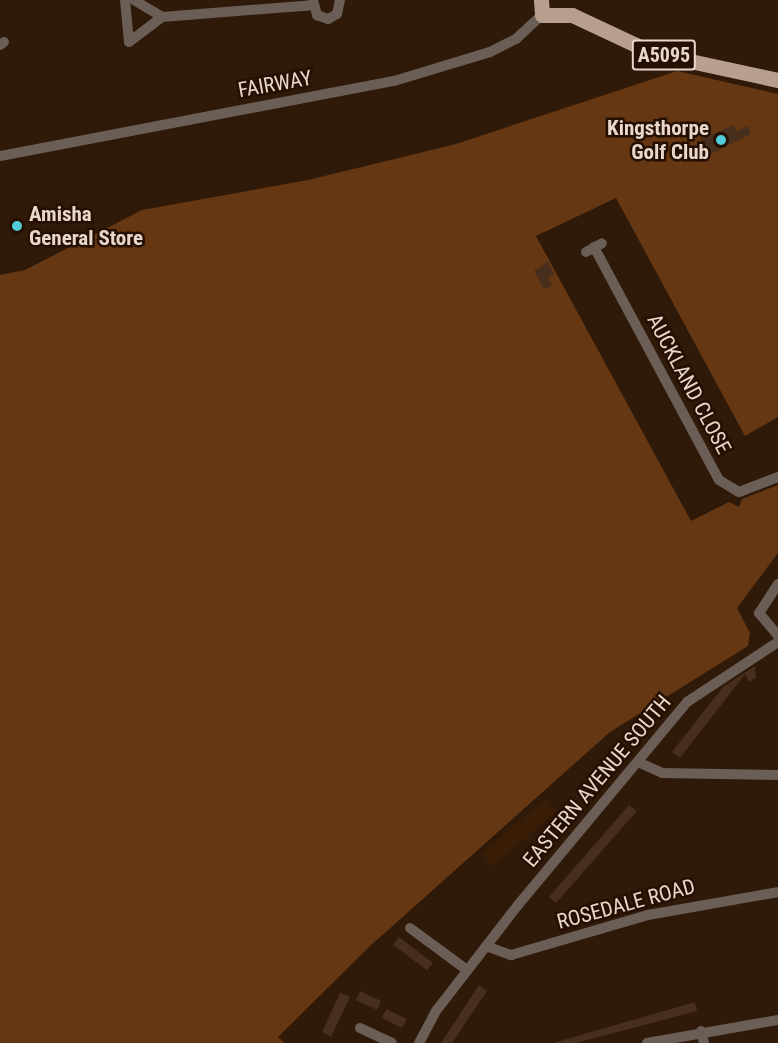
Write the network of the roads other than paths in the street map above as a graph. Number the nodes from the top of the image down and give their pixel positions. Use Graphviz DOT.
graph roads {
  1 [pos="125,0"];
  2 [pos="134,0"];
  3 [pos="340,0"];
  4 [pos="313,2"];
  5 [pos="548,7"];
  6 [pos="162,17"];
  7 [pos="778,80"];
  8 [pos="0,156"];
  9 [pos="594,247"];
  10 [pos="778,477"];
  11 [pos="778,584"];
  12 [pos="778,636"];
  13 [pos="778,642"];
  14 [pos="640,763"];
  15 [pos="778,775"];
  16 [pos="778,892"];
  17 [pos="410,928"];
  18 [pos="486,946"];
  19 [pos="467,970"];
  20 [pos="778,1020"];
  21 [pos="360,1028"];
  22 [pos="701,1031"];
  23 [pos="392,1043"];
  24 [pos="419,1043"];
  25 [pos="647,1043"];
  26 [pos="704,1043"];
  1 -- 6 [label="street"];
  2 -- 6 [label="street"];
  3 -- 4 [label="street"];
  4 -- 6 [label="street"];
  5 -- 7 [label="main road, A5095"];
  5 -- 8 [label="street, FAIRWAY"];
  9 -- 10 [label="street, AUCKLAND CLOSE"];
  11 -- 12 [label="street"];
  13 -- 14 [label="street, EASTERN AVENUE SOUTH"];
  14 -- 15 [label="street"];
  14 -- 18 [label="street, EASTERN AVENUE SOUTH"];
  16 -- 18 [label="street, ROSEDALE ROAD"];
  17 -- 19 [label="street"];
  18 -- 19 [label="street, EASTERN AVENUE SOUTH"];
  19 -- 24 [label="street, EASTERN AVENUE SOUTH"];
  20 -- 22 [label="street"];
  21 -- 23 [label="street"];
  22 -- 25 [label="street"];
  22 -- 26 [label="street"];
}
